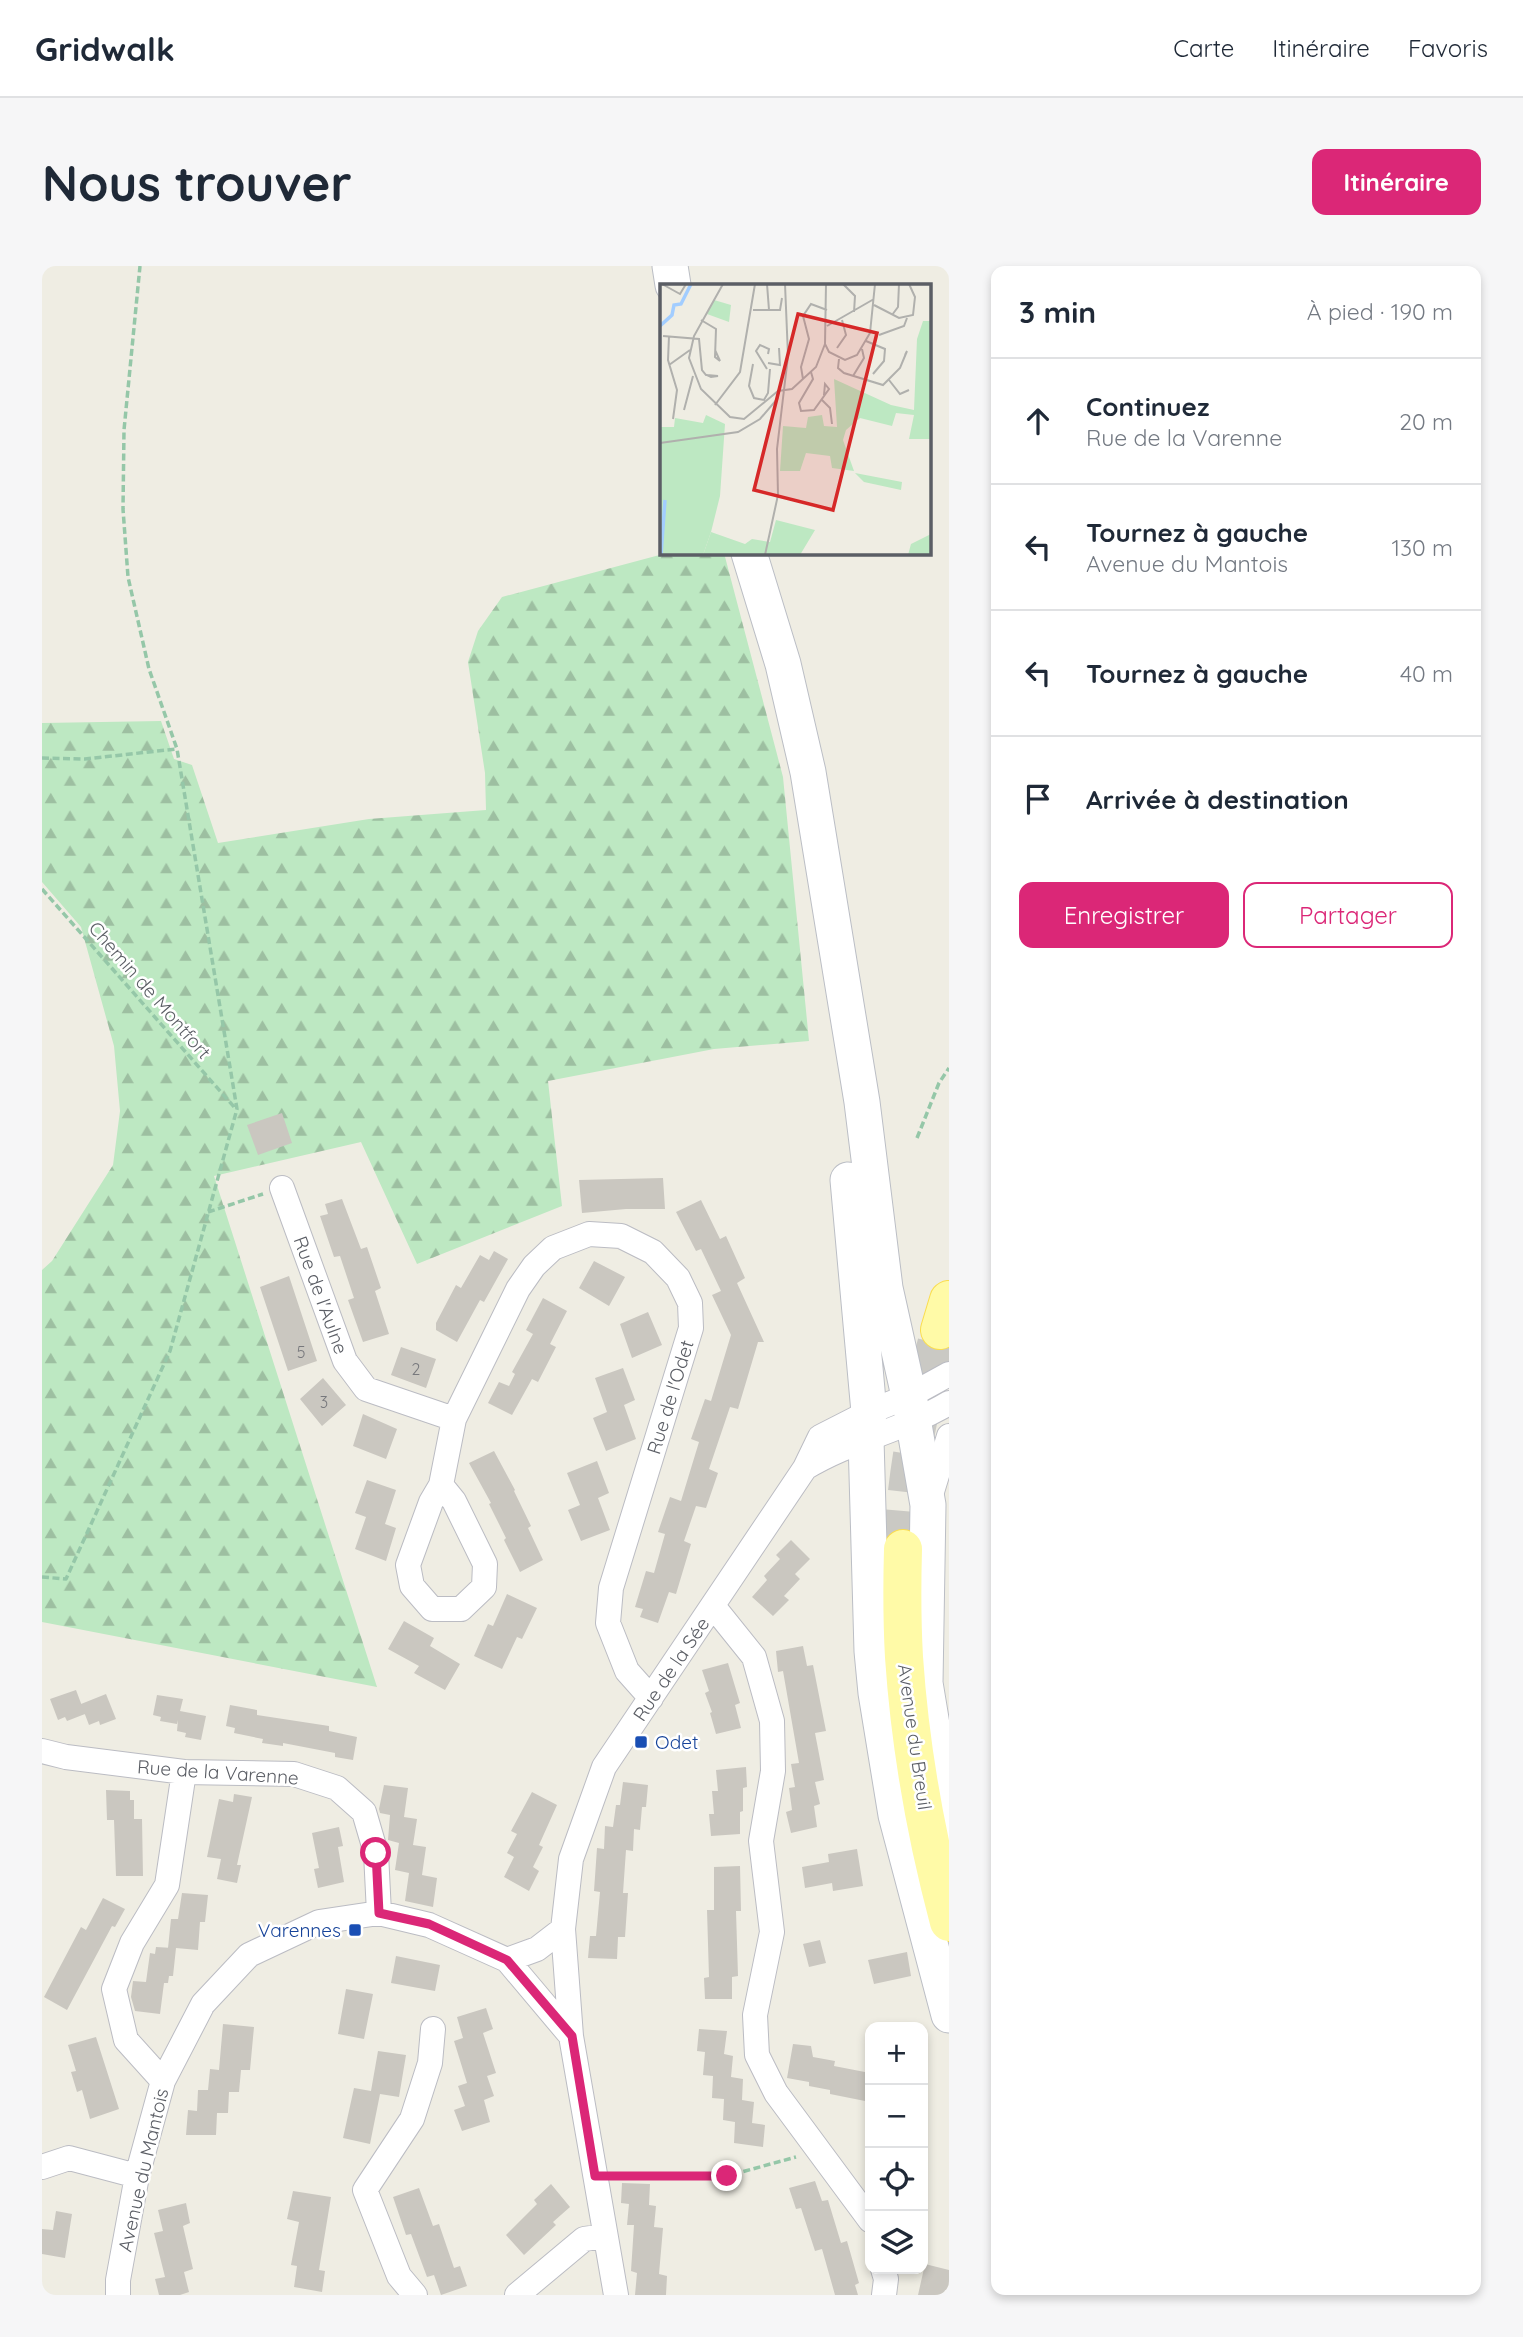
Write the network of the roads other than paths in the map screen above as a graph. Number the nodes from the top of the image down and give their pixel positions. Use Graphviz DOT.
graph roads {
  1 [pos="670,266"];
  2 [pos="673,284"];
  3 [pos="750,555"];
  4 [pos="839,970"];
  5 [pos="282,1188"];
  6 [pos="946,1331"];
  7 [pos="900,1353"];
  8 [pos="949,1374"];
  9 [pos="949,1403"];
  10 [pos="911,1409"];
  11 [pos="454,1419"];
  12 [pos="867,1425"];
  13 [pos="949,1436"];
  14 [pos="441,1485"];
  15 [pos="928,1505"];
  16 [pos="902,1549"];
  17 [pos="713,1606"];
  18 [pos="651,1698"];
  19 [pos="42,1751"];
  20 [pos="184,1772"];
  21 [pos="949,1827"];
  22 [pos="379,1913"];
  23 [pos="949,1922"];
  24 [pos="563,1929"];
  25 [pos="507,1960"];
  26 [pos="949,2015"];
  27 [pos="433,2029"];
  28 [pos="572,2036"];
  29 [pos="163,2081"];
  30 [pos="42,2167"];
  31 [pos="138,2176"];
  32 [pos="865,2213"];
  33 [pos="605,2236"];
  34 [pos="884,2274"];
  35 [pos="118,2295"];
  36 [pos="415,2295"];
  37 [pos="517,2295"];
  38 [pos="616,2295"];
  39 [pos="884,2295"];
  1 -- 2 [label="main road"];
  3 -- 4 [label="main road"];
  4 -- 7 [label="main road"];
  4 -- 12 [label="main road"];
  5 -- 11 [label="street, Rue de l'Aulne"];
  6 -- 7 [label="street"];
  7 -- 10 [label="main road"];
  8 -- 10 [label="street"];
  9 -- 10 [label="street"];
  10 -- 12 [label="street, Rue de la Sée"];
  10 -- 15 [label="main road"];
  11 -- 14 [label="street, Rue de l'Odet"];
  11 -- 18 [label="street, Rue de l'Odet"];
  12 -- 17 [label="street, Rue de la Sée"];
  12 -- 26 [label="main road"];
  13 -- 15 [label="street"];
  14 -- 14 [label="street, Rue de l'Odet"];
  15 -- 21 [label="main road"];
  16 -- 23 [label="main road, Avenue du Breuil"];
  17 -- 18 [label="street, Rue de la Sée"];
  17 -- 32 [label="street"];
  18 -- 24 [label="street, Rue de la Sée"];
  19 -- 20 [label="street, Rue de la Varenne"];
  20 -- 22 [label="street, Rue de la Varenne"];
  20 -- 29 [label="street"];
  22 -- 25 [label="street, Avenue du Mantois"];
  22 -- 29 [label="street, Avenue du Mantois"];
  24 -- 25 [label="street"];
  24 -- 28 [label="street, Rue de la Sée"];
  25 -- 28 [label="street, Avenue du Mantois"];
  27 -- 36 [label="street"];
  28 -- 33 [label="street"];
  29 -- 31 [label="street, Avenue du Mantois"];
  30 -- 31 [label="street"];
  31 -- 35 [label="street, Avenue du Mantois"];
  33 -- 37 [label="street"];
  33 -- 38 [label="street"];
  34 -- 39 [label="street"];
}
